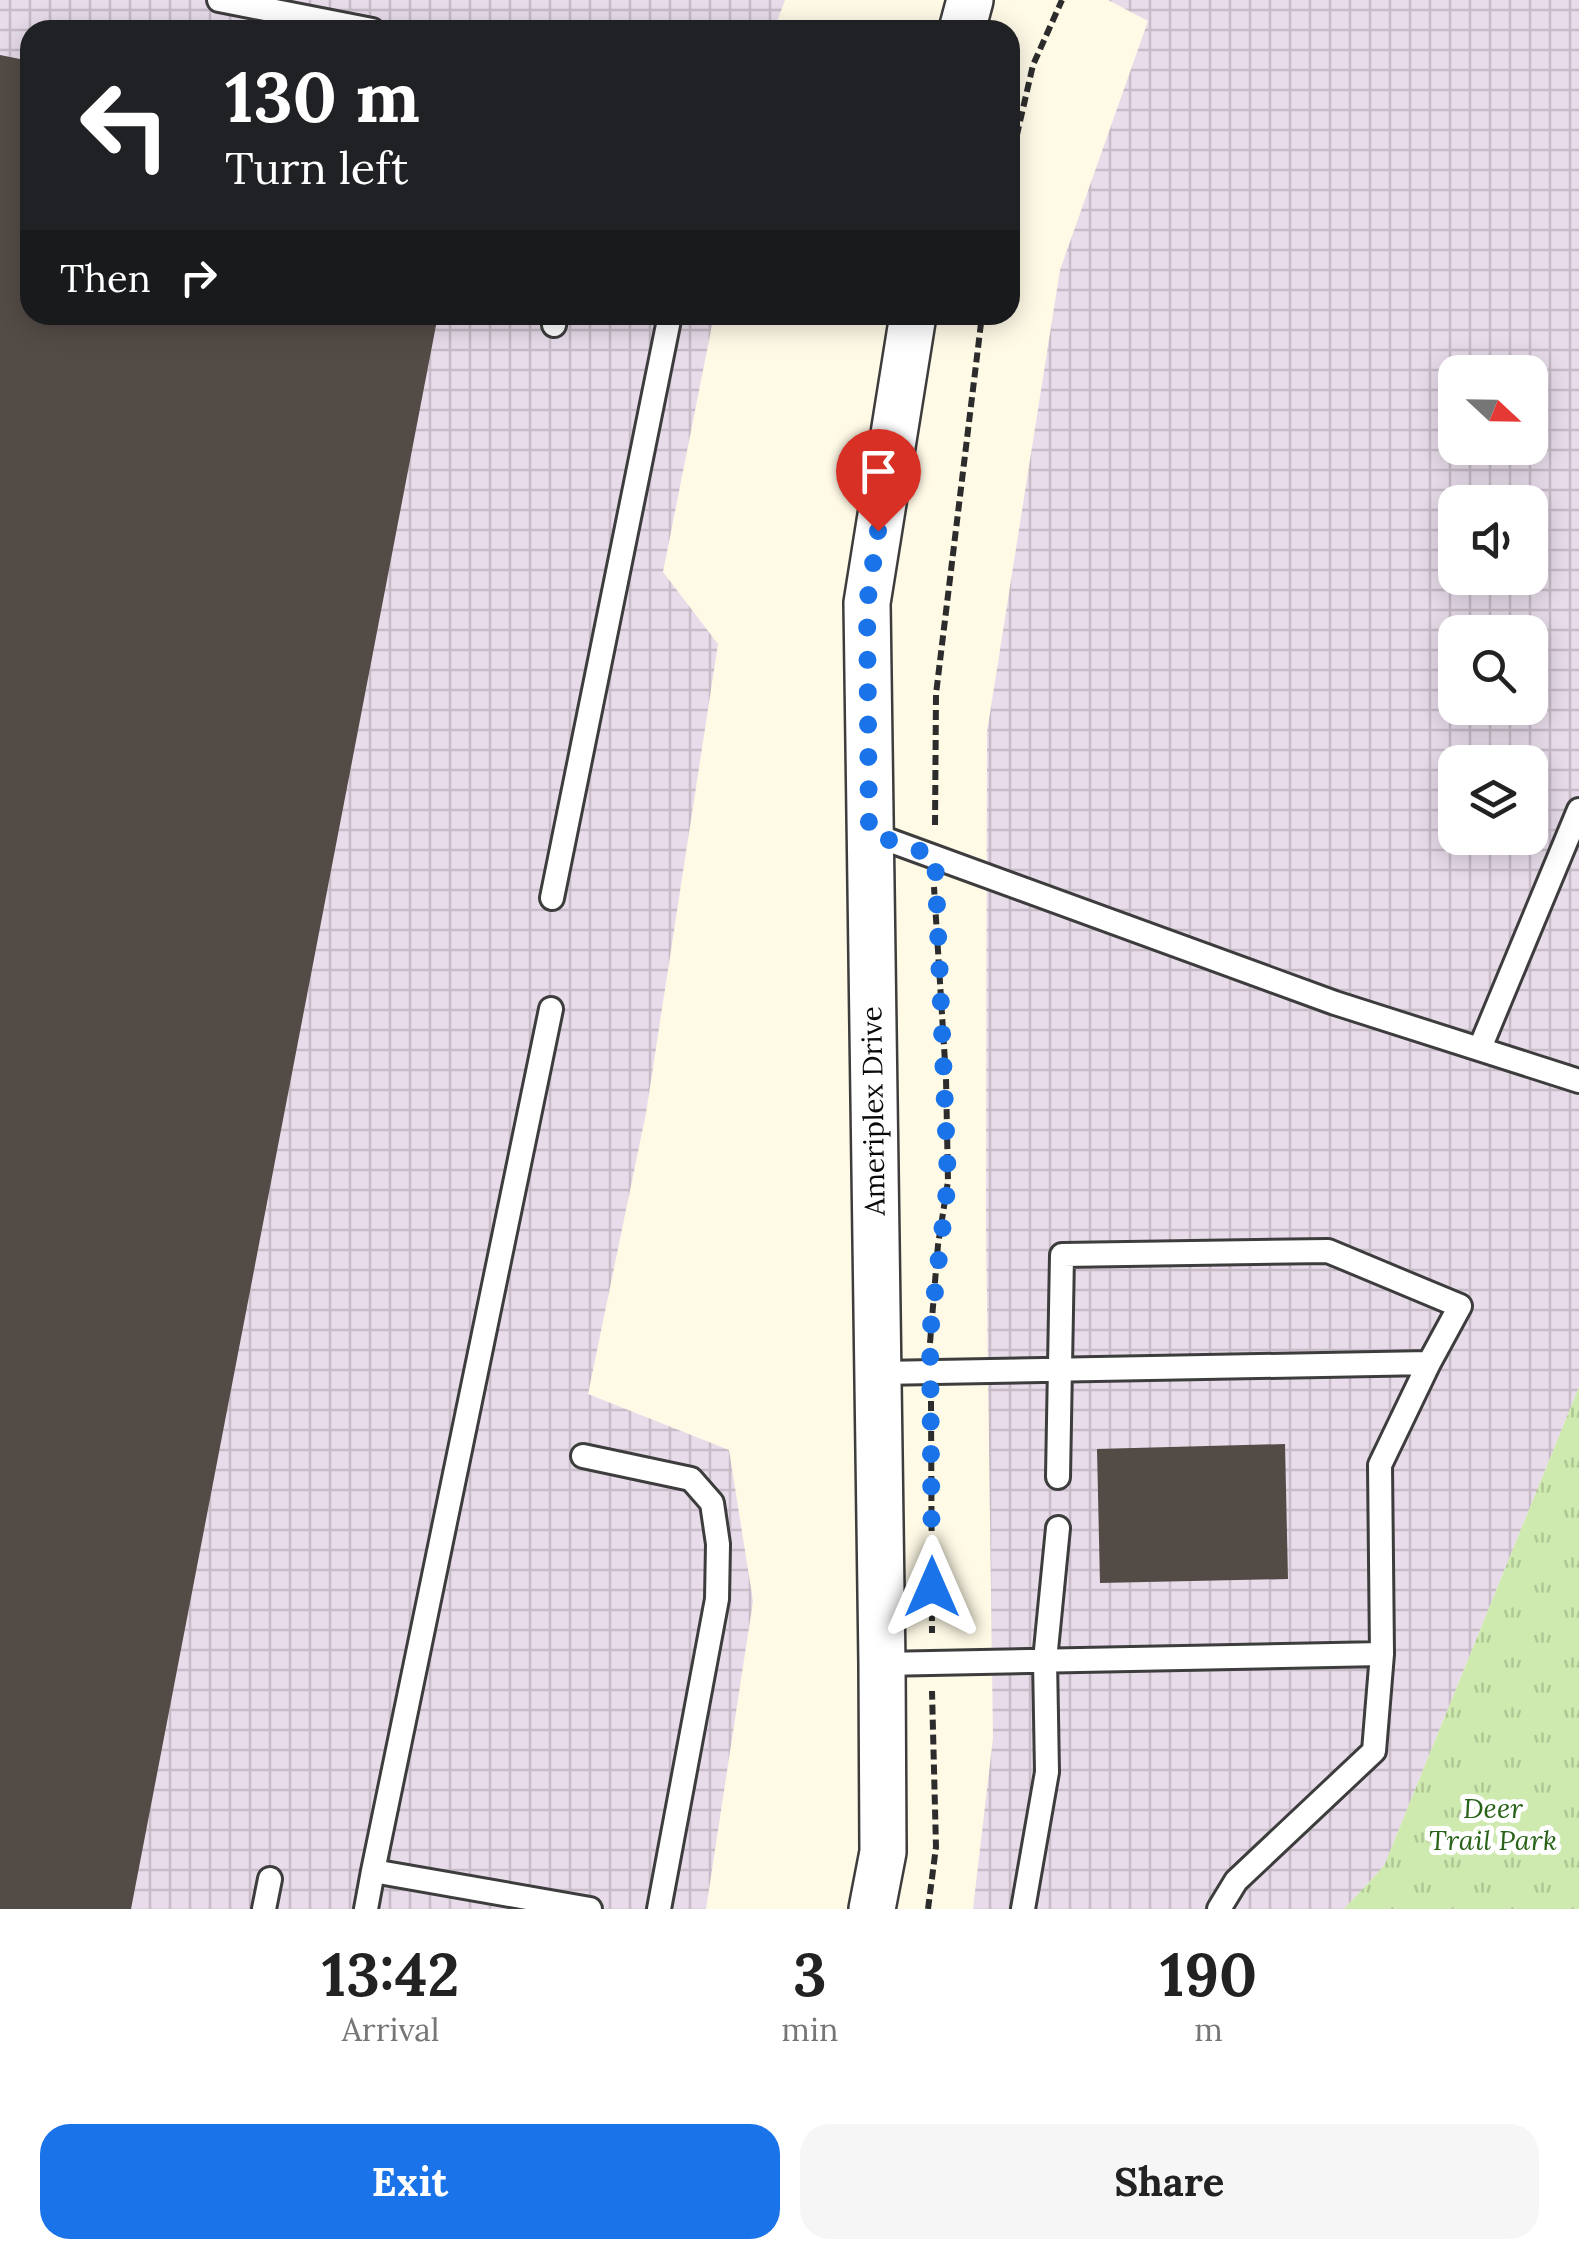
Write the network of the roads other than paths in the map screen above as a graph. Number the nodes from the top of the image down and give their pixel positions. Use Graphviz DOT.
graph roads {
  1 [pos="219,0"];
  2 [pos="321,20"];
  3 [pos="668,325"];
  4 [pos="910,325"];
  5 [pos="1579,810"];
  6 [pos="869,833"];
  7 [pos="552,898"];
  8 [pos="551,1009"];
  9 [pos="1480,1048"];
  10 [pos="1579,1081"];
  11 [pos="1429,1364"];
  12 [pos="1059,1370"];
  13 [pos="880,1373"];
  14 [pos="583,1456"];
  15 [pos="1058,1477"];
  16 [pos="1058,1528"];
  17 [pos="1382,1654"];
  18 [pos="1045,1660"];
  19 [pos="882,1664"];
  20 [pos="373,1871"];
  21 [pos="270,1879"];
  22 [pos="264,1909"];
  23 [pos="366,1909"];
  24 [pos="590,1909"];
  25 [pos="659,1909"];
  26 [pos="872,1909"];
  27 [pos="1024,1909"];
  28 [pos="1219,1909"];
  1 -- 2 [label="lane"];
  3 -- 7 [label="lane"];
  4 -- 6 [label="street, Ameriplex Drive"];
  5 -- 9 [label="lane"];
  6 -- 9 [label="lane"];
  6 -- 13 [label="street, Ameriplex Drive"];
  8 -- 20 [label="lane"];
  9 -- 10 [label="lane"];
  11 -- 12 [label="lane"];
  11 -- 12 [label="lane"];
  11 -- 17 [label="lane"];
  12 -- 13 [label="lane"];
  12 -- 15 [label="lane"];
  13 -- 19 [label="street, Ameriplex Drive"];
  14 -- 25 [label="lane"];
  16 -- 18 [label="lane"];
  17 -- 18 [label="lane"];
  17 -- 28 [label="lane"];
  18 -- 19 [label="lane"];
  18 -- 27 [label="lane"];
  19 -- 26 [label="street, Ameriplex Drive"];
  20 -- 23 [label="lane"];
  20 -- 24 [label="lane"];
  21 -- 22 [label="lane"];
}
